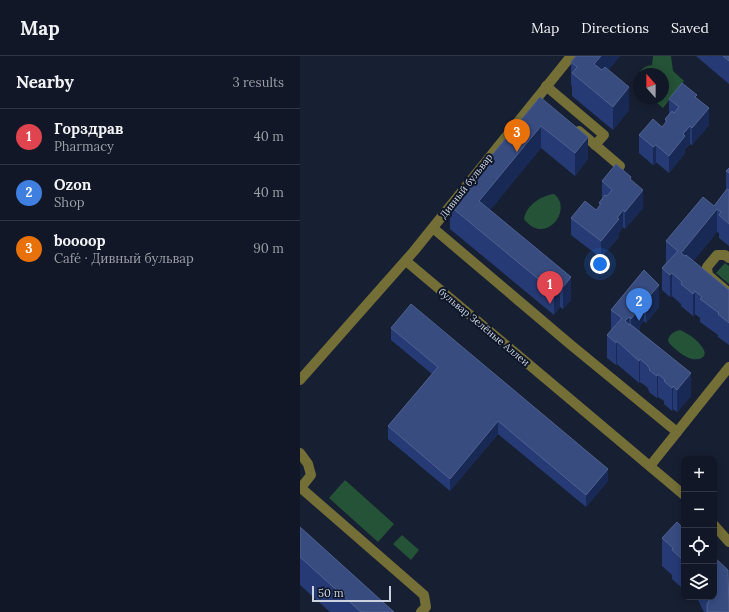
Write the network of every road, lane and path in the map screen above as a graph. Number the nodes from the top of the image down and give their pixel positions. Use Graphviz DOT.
graph roads {
  1 [pos="572,56"];
  2 [pos="546,86"];
  3 [pos="572,126"];
  4 [pos="595,145"];
  5 [pos="620,166"];
  6 [pos="433,228"];
  7 [pos="729,258"];
  8 [pos="406,261"];
  9 [pos="729,293"];
  10 [pos="729,367"];
  11 [pos="300,380"];
  12 [pos="677,432"];
  13 [pos="300,453"];
  14 [pos="650,466"];
  15 [pos="301,488"];
  16 [pos="681,492"];
  17 [pos="717,528"];
  18 [pos="729,542"];
  19 [pos="421,612"];
  1 -- 2 [label="street, Дивный бульвар"];
  2 -- 4 [label="street"];
  2 -- 6 [label="street, Дивный бульвар"];
  3 -- 4 [label="street"];
  4 -- 5 [label="street"];
  6 -- 8 [label="street, Дивный бульвар"];
  6 -- 12 [label="street"];
  7 -- 9 [label="street"];
  8 -- 11 [label="street"];
  8 -- 14 [label="street, бульвар Зелёные Аллеи"];
  10 -- 12 [label="street"];
  12 -- 14 [label="street"];
  13 -- 15 [label="street"];
  14 -- 16 [label="street, бульвар Зелёные Аллеи"];
  15 -- 19 [label="street"];
  17 -- 18 [label="street"];
}
